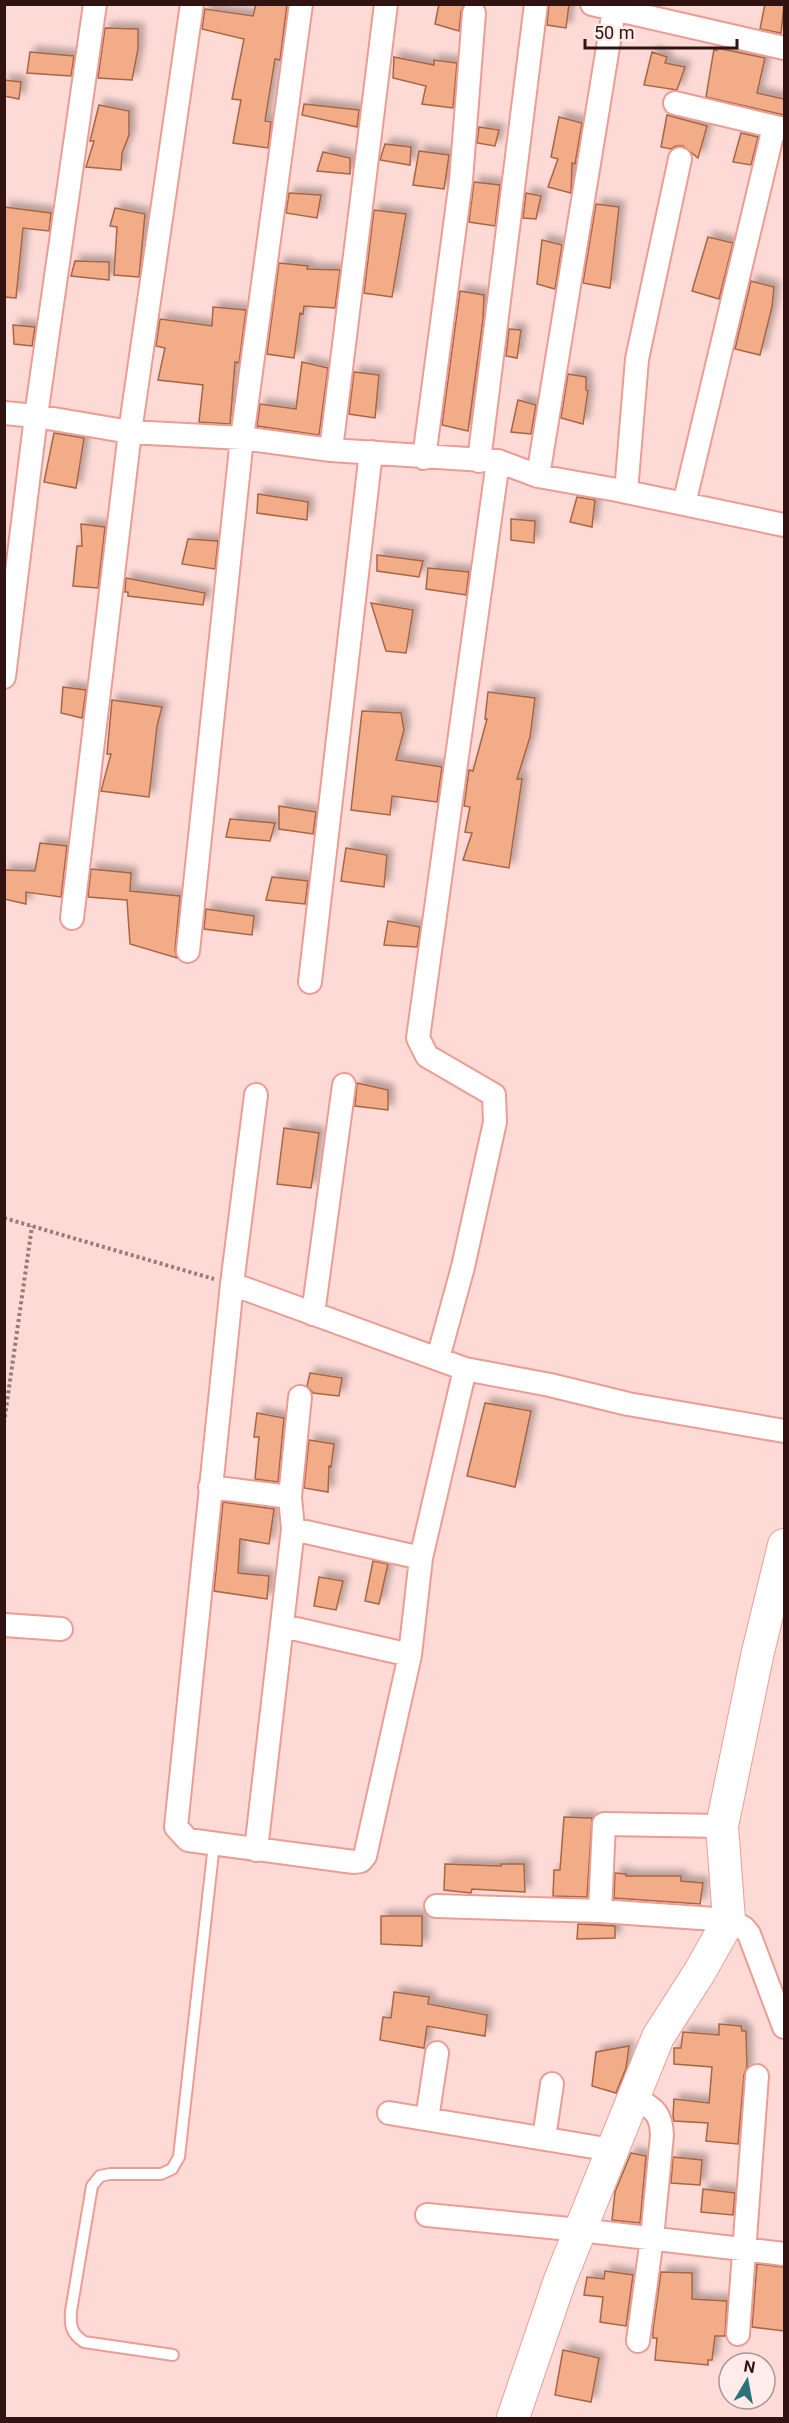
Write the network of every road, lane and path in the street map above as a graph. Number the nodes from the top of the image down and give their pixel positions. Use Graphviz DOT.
graph roads {
  1 [pos="95,4"];
  2 [pos="192,4"];
  3 [pos="301,4"];
  4 [pos="386,4"];
  5 [pos="536,4"];
  6 [pos="592,4"];
  7 [pos="614,10"];
  8 [pos="474,13"];
  9 [pos="784,48"];
  10 [pos="675,103"];
  11 [pos="779,128"];
  12 [pos="680,159"];
  13 [pos="4,413"];
  14 [pos="36,416"];
  15 [pos="130,432"];
  16 [pos="242,438"];
  17 [pos="331,450"];
  18 [pos="371,452"];
  19 [pos="424,458"];
  20 [pos="489,461"];
  21 [pos="538,476"];
  22 [pos="626,492"];
  23 [pos="684,504"];
  24 [pos="784,525"];
  25 [pos="4,677"];
  26 [pos="72,918"];
  27 [pos="188,951"];
  28 [pos="310,982"];
  29 [pos="344,1085"];
  30 [pos="256,1095"];
  31 [pos="4,1218"];
  32 [pos="32,1226"];
  33 [pos="232,1284"];
  34 [pos="313,1314"];
  35 [pos="438,1358"];
  36 [pos="465,1369"];
  37 [pos="300,1397"];
  38 [pos="4,1423"];
  39 [pos="784,1431"];
  40 [pos="210,1487"];
  41 [pos="290,1497"];
  42 [pos="293,1529"];
  43 [pos="784,1545"];
  44 [pos="421,1558"];
  45 [pos="4,1625"];
  46 [pos="282,1626"];
  47 [pos="61,1629"];
  48 [pos="410,1655"];
  49 [pos="722,1826"];
  50 [pos="214,1844"];
  51 [pos="256,1850"];
  52 [pos="436,1906"];
  53 [pos="600,1911"];
  54 [pos="729,1920"];
  55 [pos="784,2027"];
  56 [pos="437,2053"];
  57 [pos="757,2076"];
  58 [pos="552,2085"];
  59 [pos="634,2097"];
  60 [pos="389,2113"];
  61 [pos="427,2119"];
  62 [pos="544,2138"];
  63 [pos="612,2150"];
  64 [pos="427,2215"];
  65 [pos="580,2230"];
  66 [pos="652,2238"];
  67 [pos="744,2249"];
  68 [pos="784,2254"];
  69 [pos="738,2334"];
  70 [pos="638,2341"];
  71 [pos="173,2355"];
  72 [pos="513,2418"];
  1 -- 14 [label="street"];
  2 -- 15 [label="street"];
  3 -- 16 [label="street"];
  4 -- 17 [label="street"];
  5 -- 20 [label="street"];
  6 -- 7 [label="street"];
  7 -- 9 [label="street"];
  7 -- 21 [label="street"];
  8 -- 19 [label="street"];
  10 -- 11 [label="street"];
  11 -- 23 [label="street"];
  12 -- 22 [label="street"];
  13 -- 14 [label="street"];
  14 -- 15 [label="street"];
  14 -- 25 [label="street"];
  15 -- 16 [label="street"];
  15 -- 26 [label="street"];
  16 -- 17 [label="street"];
  16 -- 27 [label="street"];
  17 -- 18 [label="street"];
  18 -- 19 [label="street"];
  18 -- 28 [label="street"];
  19 -- 20 [label="street"];
  20 -- 21 [label="street"];
  20 -- 35 [label="street"];
  21 -- 22 [label="street"];
  22 -- 23 [label="street"];
  23 -- 24 [label="street"];
  29 -- 34 [label="street"];
  30 -- 33 [label="street"];
  31 -- 32 [label="path"];
  32 -- 33 [label="path"];
  32 -- 38 [label="path"];
  33 -- 34 [label="street"];
  33 -- 40 [label="street"];
  34 -- 35 [label="street"];
  35 -- 36 [label="street"];
  36 -- 39 [label="street"];
  36 -- 44 [label="street"];
  37 -- 41 [label="street"];
  40 -- 41 [label="street"];
  40 -- 50 [label="street"];
  41 -- 42 [label="street"];
  42 -- 44 [label="street"];
  42 -- 46 [label="street"];
  43 -- 49 [label="street"];
  44 -- 48 [label="street"];
  45 -- 47 [label="street"];
  46 -- 48 [label="street"];
  46 -- 51 [label="street"];
  48 -- 51 [label="street"];
  49 -- 53 [label="street"];
  49 -- 54 [label="street"];
  50 -- 51 [label="street"];
  50 -- 71 [label="lane"];
  52 -- 53 [label="street"];
  53 -- 54 [label="street"];
  54 -- 55 [label="street"];
  54 -- 59 [label="street"];
  56 -- 61 [label="street"];
  57 -- 67 [label="street"];
  58 -- 62 [label="street"];
  59 -- 63 [label="street"];
  59 -- 66 [label="street"];
  60 -- 61 [label="street"];
  61 -- 62 [label="street"];
  62 -- 63 [label="street"];
  63 -- 65 [label="street"];
  64 -- 65 [label="street"];
  65 -- 66 [label="street"];
  65 -- 72 [label="street"];
  66 -- 67 [label="street"];
  66 -- 70 [label="street"];
  67 -- 68 [label="street"];
  67 -- 69 [label="street"];
}
